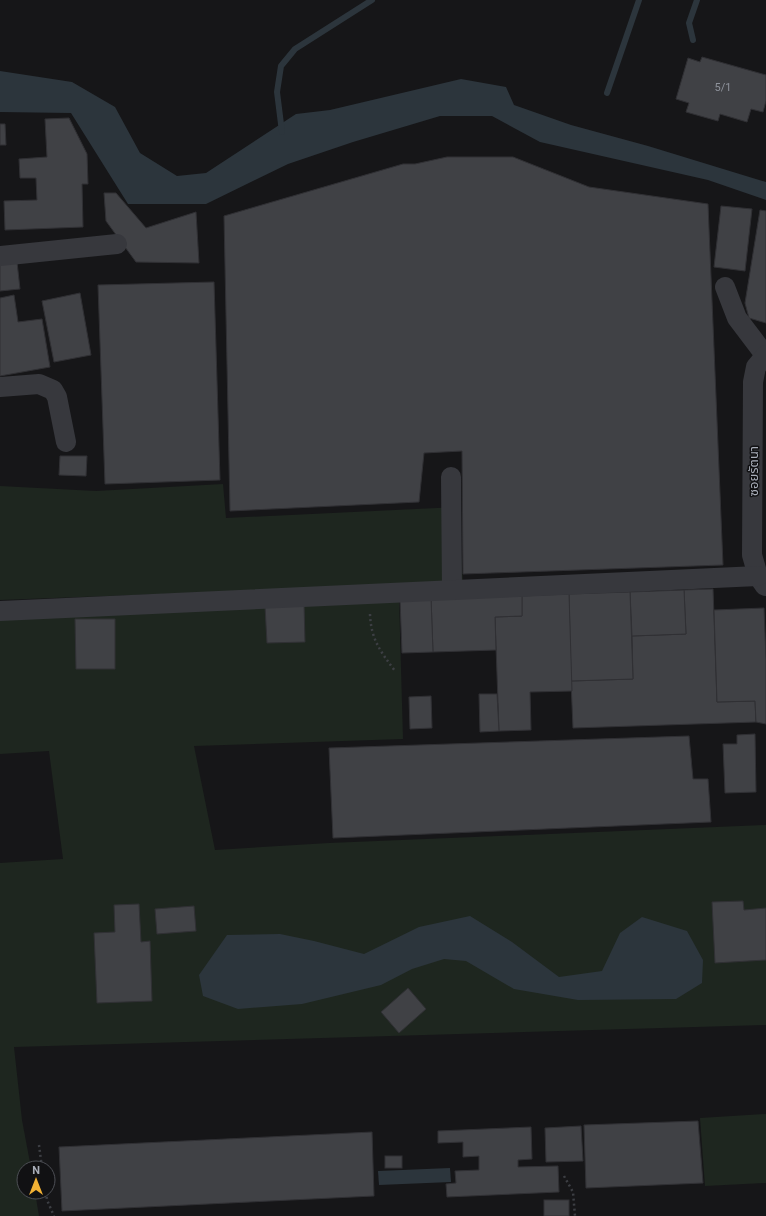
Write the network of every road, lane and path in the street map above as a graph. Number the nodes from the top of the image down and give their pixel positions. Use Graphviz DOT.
graph roads {
  1 [pos="117,244"];
  2 [pos="0,256"];
  3 [pos="725,287"];
  4 [pos="766,355"];
  5 [pos="0,387"];
  6 [pos="66,442"];
  7 [pos="451,477"];
  8 [pos="762,582"];
  9 [pos="452,590"];
  10 [pos="370,594"];
  11 [pos="0,611"];
  12 [pos="395,671"];
  13 [pos="39,1145"];
  14 [pos="41,1160"];
  15 [pos="564,1176"];
  16 [pos="47,1200"];
  17 [pos="54,1216"];
  18 [pos="575,1216"];
  1 -- 2 [label="street"];
  3 -- 4 [label="street"];
  4 -- 8 [label="street, ซอยรัตนา"];
  5 -- 6 [label="street"];
  7 -- 9 [label="street"];
  8 -- 9 [label="street"];
  9 -- 10 [label="street"];
  10 -- 11 [label="street"];
  10 -- 12 [label="path"];
  13 -- 14 [label="path"];
  15 -- 18 [label="path"];
  16 -- 17 [label="path"];
}
